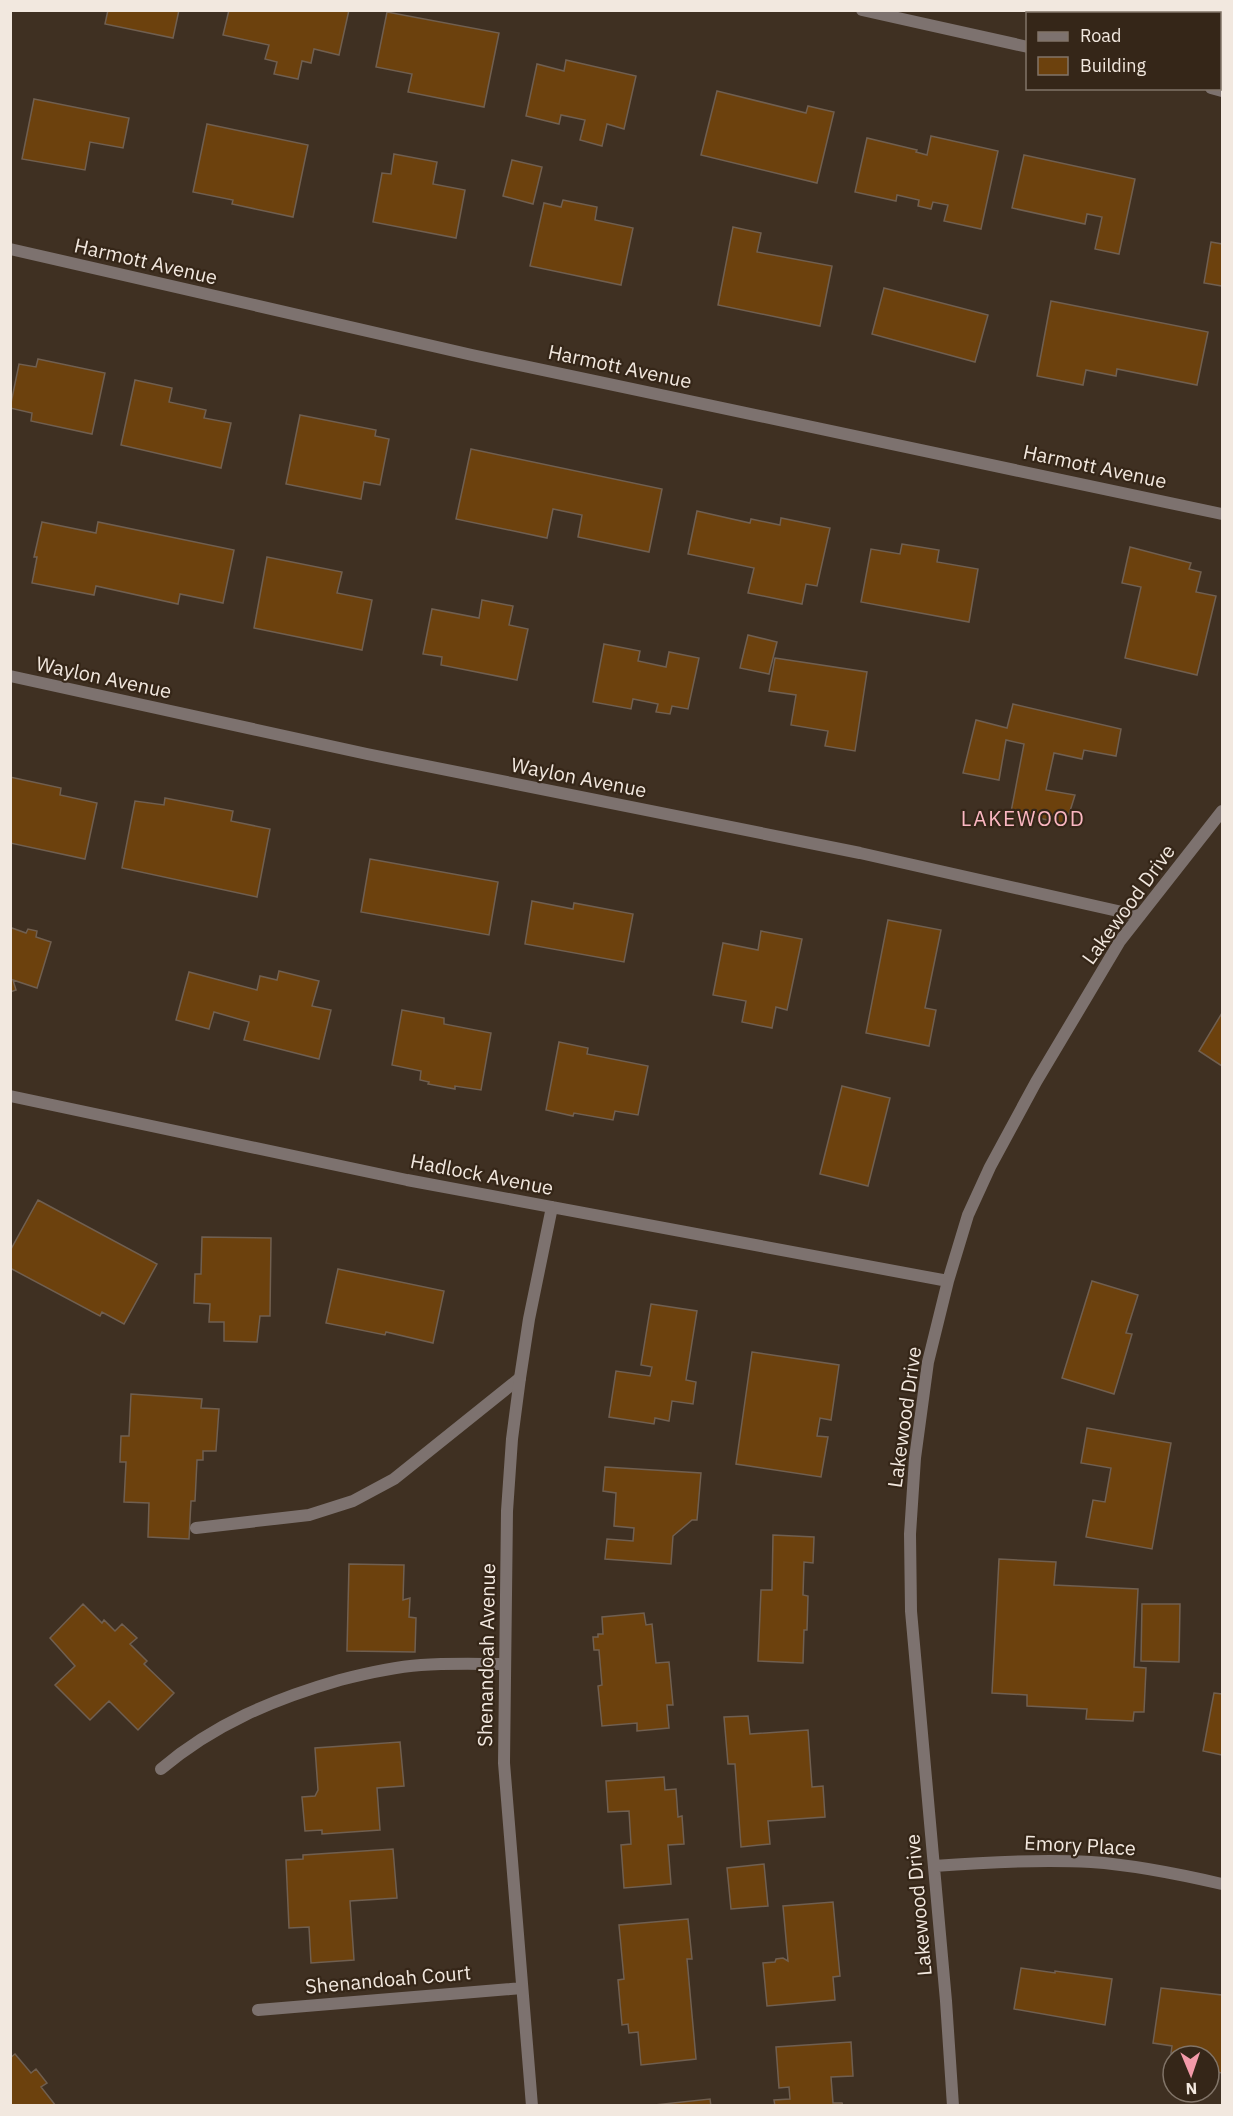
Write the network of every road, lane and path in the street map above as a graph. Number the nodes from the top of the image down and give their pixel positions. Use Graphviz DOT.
graph roads {
  1 [pos="862,10"];
  2 [pos="1026,47"];
  3 [pos="10,249"];
  4 [pos="1222,514"];
  5 [pos="10,676"];
  6 [pos="1222,811"];
  7 [pos="1140,916"];
  8 [pos="10,1096"];
  9 [pos="552,1207"];
  10 [pos="948,1281"];
  11 [pos="519,1378"];
  12 [pos="196,1528"];
  13 [pos="504,1664"];
  14 [pos="161,1769"];
  15 [pos="934,1866"];
  16 [pos="1222,1884"];
  17 [pos="522,1988"];
  18 [pos="258,2010"];
  19 [pos="532,2106"];
  20 [pos="953,2106"];
  1 -- 2 [label="street"];
  3 -- 4 [label="street, Harmott Avenue"];
  5 -- 7 [label="street, Waylon Avenue"];
  6 -- 7 [label="street, Lakewood Drive"];
  7 -- 10 [label="street, Lakewood Drive"];
  8 -- 9 [label="street, Hadlock Avenue"];
  9 -- 10 [label="street, Hadlock Avenue"];
  9 -- 11 [label="street, Shenandoah Avenue"];
  10 -- 15 [label="street, Lakewood Drive"];
  11 -- 12 [label="street"];
  11 -- 13 [label="street, Shenandoah Avenue"];
  13 -- 14 [label="street"];
  13 -- 17 [label="street, Shenandoah Avenue"];
  15 -- 16 [label="street, Emory Place"];
  15 -- 20 [label="street, Lakewood Drive"];
  17 -- 18 [label="street, Shenandoah Court"];
  17 -- 19 [label="street, Shenandoah Avenue"];
}
